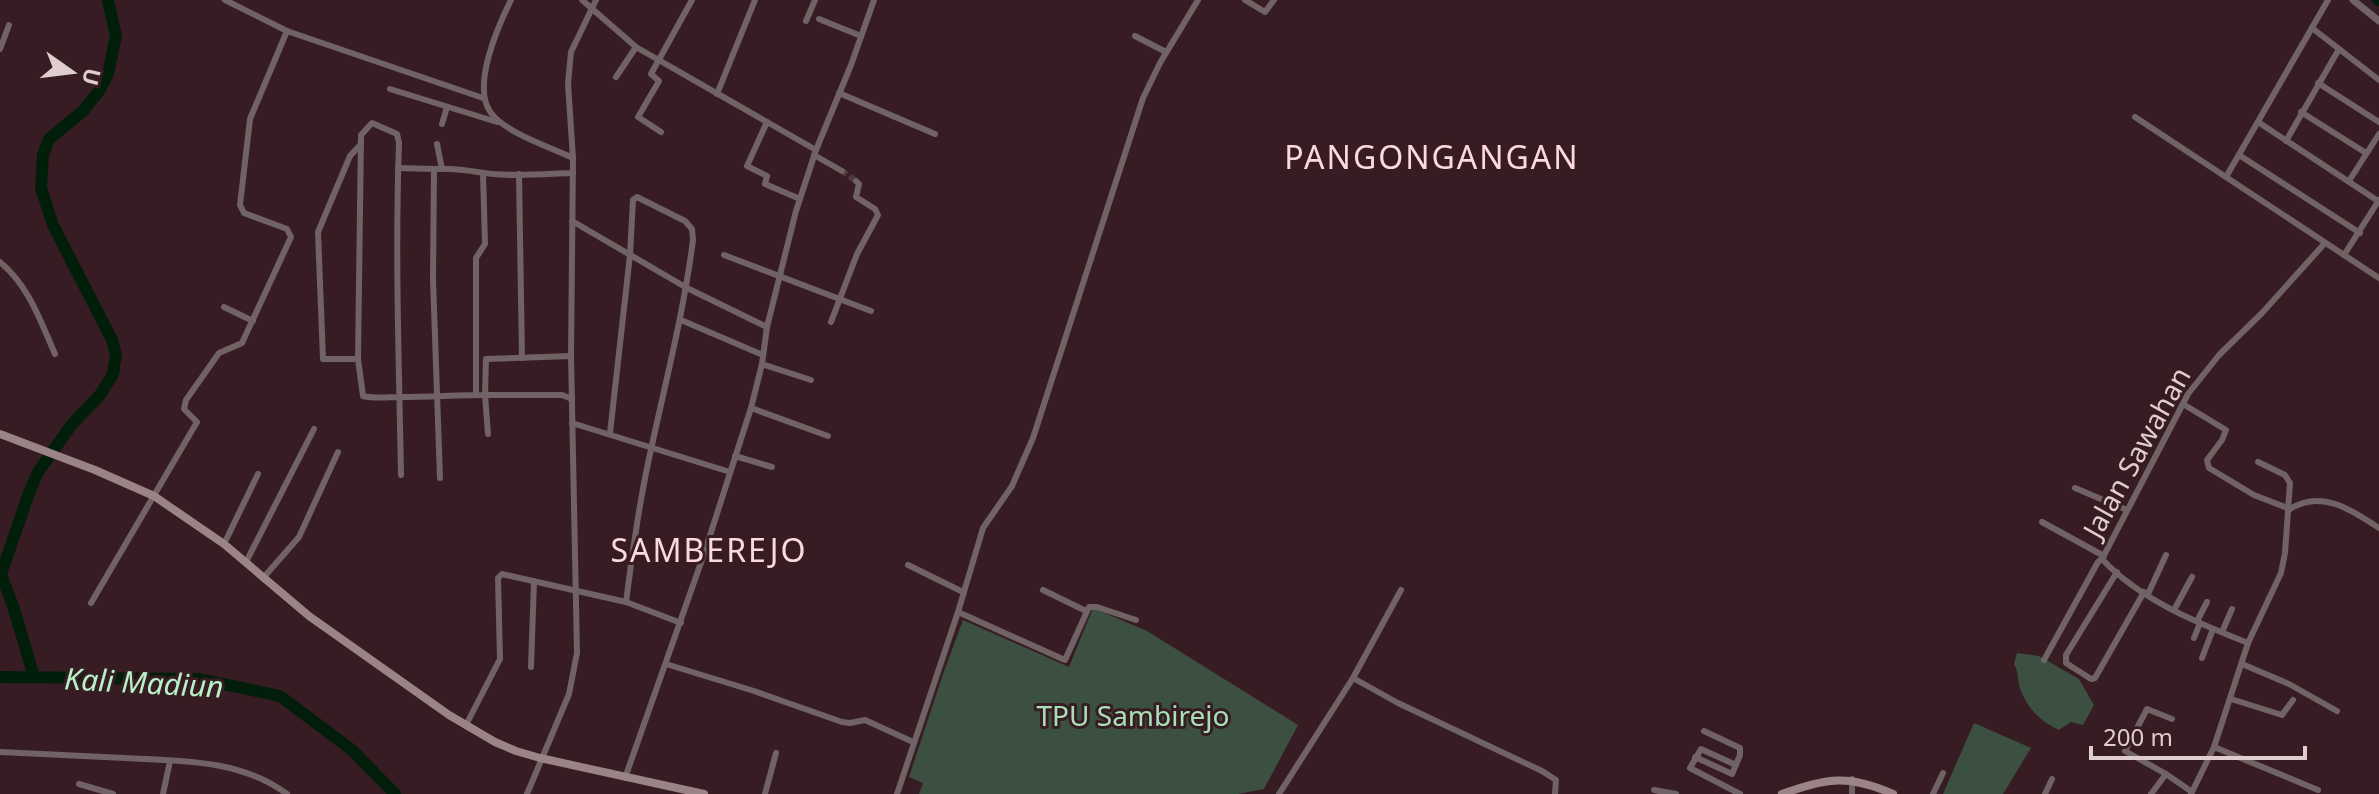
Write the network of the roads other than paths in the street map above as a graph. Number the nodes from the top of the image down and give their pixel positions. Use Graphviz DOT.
graph roads {
  1 [pos="225,0"];
  2 [pos="511,0"];
  3 [pos="582,0"];
  4 [pos="596,0"];
  5 [pos="692,0"];
  6 [pos="755,0"];
  7 [pos="805,0"];
  8 [pos="874,0"];
  9 [pos="1198,0"];
  10 [pos="1245,0"];
  11 [pos="1274,0"];
  12 [pos="2328,0"];
  13 [pos="2353,0"];
  14 [pos="814,2"];
  15 [pos="592,9"];
  16 [pos="819,19"];
  17 [pos="806,21"];
  18 [pos="2379,21"];
  19 [pos="2312,28"];
  20 [pos="5,30"];
  21 [pos="287,31"];
  22 [pos="861,36"];
  23 [pos="1135,36"];
  24 [pos="636,47"];
  25 [pos="0,49"];
  26 [pos="2339,49"];
  27 [pos="1166,52"];
  28 [pos="658,61"];
  29 [pos="616,77"];
  30 [pos="2379,80"];
  31 [pos="2318,83"];
  32 [pos="390,89"];
  33 [pos="839,93"];
  34 [pos="717,94"];
  35 [pos="483,98"];
  36 [pos="447,107"];
  37 [pos="2301,112"];
  38 [pos="2135,117"];
  39 [pos="767,122"];
  40 [pos="2258,122"];
  41 [pos="2379,122"];
  42 [pos="442,124"];
  43 [pos="505,124"];
  44 [pos="661,132"];
  45 [pos="935,134"];
  46 [pos="2379,134"];
  47 [pos="2286,141"];
  48 [pos="361,144"];
  49 [pos="437,144"];
  50 [pos="815,153"];
  51 [pos="2366,153"];
  52 [pos="2239,155"];
  53 [pos="573,158"];
  54 [pos="398,168"];
  55 [pos="438,169"];
  56 [pos="842,171"];
  57 [pos="483,173"];
  58 [pos="573,173"];
  59 [pos="519,174"];
  60 [pos="2226,177"];
  61 [pos="856,181"];
  62 [pos="2349,181"];
  63 [pos="800,199"];
  64 [pos="2379,200"];
  65 [pos="572,221"];
  66 [pos="2360,233"];
  67 [pos="2325,243"];
  68 [pos="630,255"];
  69 [pos="724,255"];
  70 [pos="2344,255"];
  71 [pos="0,262"];
  72 [pos="779,278"];
  73 [pos="2379,278"];
  74 [pos="687,288"];
  75 [pos="839,298"];
  76 [pos="224,307"];
  77 [pos="871,311"];
  78 [pos="681,320"];
  79 [pos="253,321"];
  80 [pos="831,322"];
  81 [pos="767,327"];
  82 [pos="55,354"];
  83 [pos="763,355"];
  84 [pos="571,356"];
  85 [pos="522,358"];
  86 [pos="358,359"];
  87 [pos="762,364"];
  88 [pos="811,380"];
  89 [pos="476,395"];
  90 [pos="485,395"];
  91 [pos="400,397"];
  92 [pos="439,397"];
  93 [pos="572,399"];
  94 [pos="2183,404"];
  95 [pos="751,408"];
  96 [pos="572,423"];
  97 [pos="314,429"];
  98 [pos="610,433"];
  99 [pos="0,434"];
  100 [pos="488,434"];
  101 [pos="828,436"];
  102 [pos="651,447"];
  103 [pos="338,452"];
  104 [pos="735,456"];
  105 [pos="2258,462"];
  106 [pos="772,467"];
  107 [pos="730,472"];
  108 [pos="258,474"];
  109 [pos="401,475"];
  110 [pos="440,478"];
  111 [pos="2075,488"];
  112 [pos="154,496"];
  113 [pos="2290,509"];
  114 [pos="2127,510"];
  115 [pos="2042,522"];
  116 [pos="2379,528"];
  117 [pos="224,544"];
  118 [pos="2166,555"];
  119 [pos="2103,557"];
  120 [pos="246,562"];
  121 [pos="908,565"];
  122 [pos="2117,572"];
  123 [pos="264,577"];
  124 [pos="2192,577"];
  125 [pos="534,581"];
  126 [pos="575,589"];
  127 [pos="1043,590"];
  128 [pos="1401,590"];
  129 [pos="963,592"];
  130 [pos="2146,593"];
  131 [pos="626,602"];
  132 [pos="2207,602"];
  133 [pos="91,603"];
  134 [pos="2232,609"];
  135 [pos="2174,610"];
  136 [pos="1086,611"];
  137 [pos="958,612"];
  138 [pos="1136,620"];
  139 [pos="2199,622"];
  140 [pos="681,623"];
  141 [pos="2213,629"];
  142 [pos="2222,632"];
  143 [pos="2194,638"];
  144 [pos="2248,643"];
  145 [pos="2202,658"];
  146 [pos="2044,660"];
  147 [pos="666,664"];
  148 [pos="2242,664"];
  149 [pos="531,667"];
  150 [pos="1353,678"];
  151 [pos="2231,699"];
  152 [pos="2293,700"];
  153 [pos="2337,711"];
  154 [pos="2172,719"];
  155 [pos="466,725"];
  156 [pos="1704,731"];
  157 [pos="913,742"];
  158 [pos="2214,747"];
  159 [pos="0,752"];
  160 [pos="776,753"];
  161 [pos="1719,756"];
  162 [pos="1695,757"];
  163 [pos="540,758"];
  164 [pos="170,761"];
  165 [pos="1736,765"];
  166 [pos="1713,766"];
  167 [pos="1943,773"];
  168 [pos="1732,774"];
  169 [pos="2166,774"];
  170 [pos="625,778"];
  171 [pos="1707,778"];
  172 [pos="1852,779"];
  173 [pos="2052,779"];
  174 [pos="79,784"];
  175 [pos="1727,787"];
  176 [pos="1654,790"];
  177 [pos="2318,790"];
  178 [pos="2192,793"];
  179 [pos="113,794"];
  180 [pos="164,794"];
  181 [pos="287,794"];
  182 [pos="527,794"];
  183 [pos="704,794"];
  184 [pos="765,794"];
  185 [pos="897,794"];
  186 [pos="1279,794"];
  187 [pos="1555,794"];
  188 [pos="1676,794"];
  189 [pos="1740,794"];
  190 [pos="1782,794"];
  191 [pos="1852,794"];
  192 [pos="1893,794"];
  193 [pos="1933,794"];
  194 [pos="2045,794"];
  195 [pos="2151,794"];
  1 -- 21 [label="street"];
  2 -- 35 [label="street"];
  3 -- 15 [label="street"];
  4 -- 15 [label="street"];
  5 -- 28 [label="street"];
  6 -- 34 [label="street"];
  7 -- 14 [label="street"];
  8 -- 22 [label="street"];
  9 -- 27 [label="street"];
  10 -- 11 [label="street"];
  12 -- 19 [label="street"];
  13 -- 18 [label="street"];
  14 -- 17 [label="street"];
  15 -- 24 [label="street"];
  15 -- 53 [label="street"];
  16 -- 22 [label="street"];
  19 -- 26 [label="street"];
  19 -- 40 [label="street"];
  20 -- 25 [label="street"];
  21 -- 35 [label="street"];
  21 -- 79 [label="street"];
  22 -- 33 [label="street"];
  23 -- 27 [label="street"];
  24 -- 28 [label="street"];
  24 -- 29 [label="street"];
  26 -- 30 [label="street"];
  26 -- 31 [label="street"];
  27 -- 129 [label="street"];
  28 -- 34 [label="street"];
  28 -- 44 [label="street"];
  31 -- 37 [label="street"];
  31 -- 41 [label="street"];
  32 -- 36 [label="street"];
  33 -- 45 [label="street"];
  33 -- 50 [label="street"];
  34 -- 39 [label="street"];
  35 -- 43 [label="street"];
  36 -- 42 [label="street"];
  36 -- 43 [label="street"];
  37 -- 47 [label="street"];
  37 -- 51 [label="street"];
  38 -- 60 [label="street"];
  39 -- 50 [label="street"];
  39 -- 63 [label="street"];
  40 -- 47 [label="street"];
  40 -- 52 [label="street"];
  43 -- 53 [label="street"];
  46 -- 51 [label="street"];
  47 -- 62 [label="street"];
  48 -- 54 [label="street"];
  48 -- 86 [label="street"];
  48 -- 86 [label="street"];
  49 -- 55 [label="street"];
  50 -- 56 [label="street"];
  50 -- 63 [label="street"];
  51 -- 62 [label="street"];
  52 -- 60 [label="street"];
  52 -- 66 [label="street"];
  53 -- 58 [label="street"];
  54 -- 55 [label="street"];
  54 -- 91 [label="street"];
  55 -- 57 [label="street"];
  55 -- 92 [label="street"];
  57 -- 59 [label="street"];
  57 -- 89 [label="street"];
  58 -- 59 [label="street"];
  58 -- 65 [label="street"];
  59 -- 85 [label="street"];
  60 -- 67 [label="street"];
  61 -- 75 [label="street"];
  62 -- 64 [label="street"];
  63 -- 72 [label="street"];
  64 -- 66 [label="street"];
  65 -- 68 [label="street"];
  65 -- 84 [label="street"];
  66 -- 70 [label="street"];
  67 -- 70 [label="street"];
  67 -- 94 [label="street, Jalan Sawahan"];
  68 -- 74 [label="street"];
  68 -- 74 [label="street"];
  68 -- 98 [label="street"];
  69 -- 72 [label="street"];
  70 -- 73 [label="street"];
  71 -- 82 [label="street"];
  72 -- 75 [label="street"];
  72 -- 81 [label="street"];
  74 -- 78 [label="street"];
  74 -- 81 [label="street"];
  75 -- 77 [label="street"];
  75 -- 80 [label="street"];
  76 -- 79 [label="street"];
  78 -- 83 [label="street"];
  78 -- 102 [label="street"];
  79 -- 112 [label="street"];
  81 -- 83 [label="street"];
  83 -- 87 [label="street"];
  84 -- 85 [label="street"];
  84 -- 93 [label="street"];
  85 -- 90 [label="street"];
  86 -- 91 [label="street"];
  87 -- 88 [label="street"];
  87 -- 95 [label="street"];
  89 -- 90 [label="street"];
  89 -- 92 [label="street"];
  90 -- 93 [label="street"];
  90 -- 100 [label="street"];
  91 -- 92 [label="street"];
  91 -- 109 [label="street"];
  92 -- 110 [label="street"];
  93 -- 96 [label="street"];
  94 -- 113 [label="street"];
  94 -- 114 [label="street, Jalan Sawahan"];
  95 -- 101 [label="street"];
  95 -- 104 [label="street"];
  96 -- 98 [label="street"];
  96 -- 126 [label="street"];
  97 -- 120 [label="street"];
  98 -- 102 [label="street"];
  99 -- 112 [label="main road"];
  102 -- 107 [label="street"];
  102 -- 131 [label="street"];
  103 -- 123 [label="street"];
  104 -- 106 [label="street"];
  104 -- 107 [label="street"];
  105 -- 113 [label="street"];
  107 -- 140 [label="street"];
  108 -- 117 [label="street"];
  111 -- 114 [label="street"];
  112 -- 117 [label="main road"];
  112 -- 133 [label="street"];
  113 -- 116 [label="street"];
  113 -- 144 [label="street"];
  114 -- 119 [label="street, Jalan Sawahan"];
  115 -- 119 [label="street"];
  117 -- 120 [label="main road"];
  118 -- 130 [label="street"];
  119 -- 122 [label="street, Jalan Sawahan"];
  119 -- 146 [label="street"];
  120 -- 123 [label="main road"];
  121 -- 129 [label="street"];
  122 -- 130 [label="street, Jalan Sawahan"];
  122 -- 130 [label="street"];
  123 -- 155 [label="main road"];
  124 -- 135 [label="street"];
  125 -- 126 [label="street"];
  125 -- 149 [label="street"];
  125 -- 155 [label="street"];
  126 -- 131 [label="street"];
  126 -- 163 [label="street"];
  127 -- 136 [label="street"];
  128 -- 150 [label="street"];
  129 -- 137 [label="street"];
  130 -- 135 [label="street, Jalan Sawahan"];
  131 -- 140 [label="street"];
  132 -- 139 [label="street"];
  134 -- 142 [label="street"];
  135 -- 139 [label="street, Jalan Sawahan"];
  136 -- 137 [label="street"];
  136 -- 138 [label="street"];
  137 -- 157 [label="street"];
  139 -- 141 [label="street, Jalan Sawahan"];
  139 -- 143 [label="street"];
  140 -- 147 [label="street"];
  141 -- 142 [label="street, Jalan Sawahan"];
  141 -- 145 [label="street"];
  142 -- 144 [label="street, Jalan Sawahan"];
  144 -- 148 [label="street"];
  147 -- 157 [label="street"];
  147 -- 170 [label="street"];
  148 -- 151 [label="street"];
  148 -- 153 [label="street"];
  150 -- 186 [label="street"];
  150 -- 187 [label="street"];
  151 -- 152 [label="street"];
  151 -- 158 [label="street"];
  154 -- 169 [label="street"];
  155 -- 163 [label="main road"];
  156 -- 165 [label="street"];
  157 -- 185 [label="street"];
  158 -- 177 [label="street"];
  158 -- 178 [label="street"];
  159 -- 164 [label="street"];
  160 -- 184 [label="street"];
  161 -- 162 [label="street"];
  161 -- 165 [label="street"];
  161 -- 166 [label="street"];
  162 -- 166 [label="street"];
  162 -- 171 [label="street"];
  163 -- 170 [label="main road"];
  163 -- 182 [label="street"];
  164 -- 180 [label="street"];
  164 -- 181 [label="street"];
  165 -- 168 [label="street"];
  166 -- 168 [label="street"];
  166 -- 171 [label="street"];
  167 -- 193 [label="street"];
  168 -- 175 [label="street"];
  169 -- 178 [label="street"];
  169 -- 195 [label="street"];
  170 -- 183 [label="main road"];
  171 -- 175 [label="street"];
  172 -- 190 [label="main road"];
  172 -- 191 [label="street"];
  172 -- 192 [label="main road"];
  173 -- 194 [label="street"];
  174 -- 179 [label="street"];
  175 -- 189 [label="street"];
  176 -- 188 [label="street"];
}
